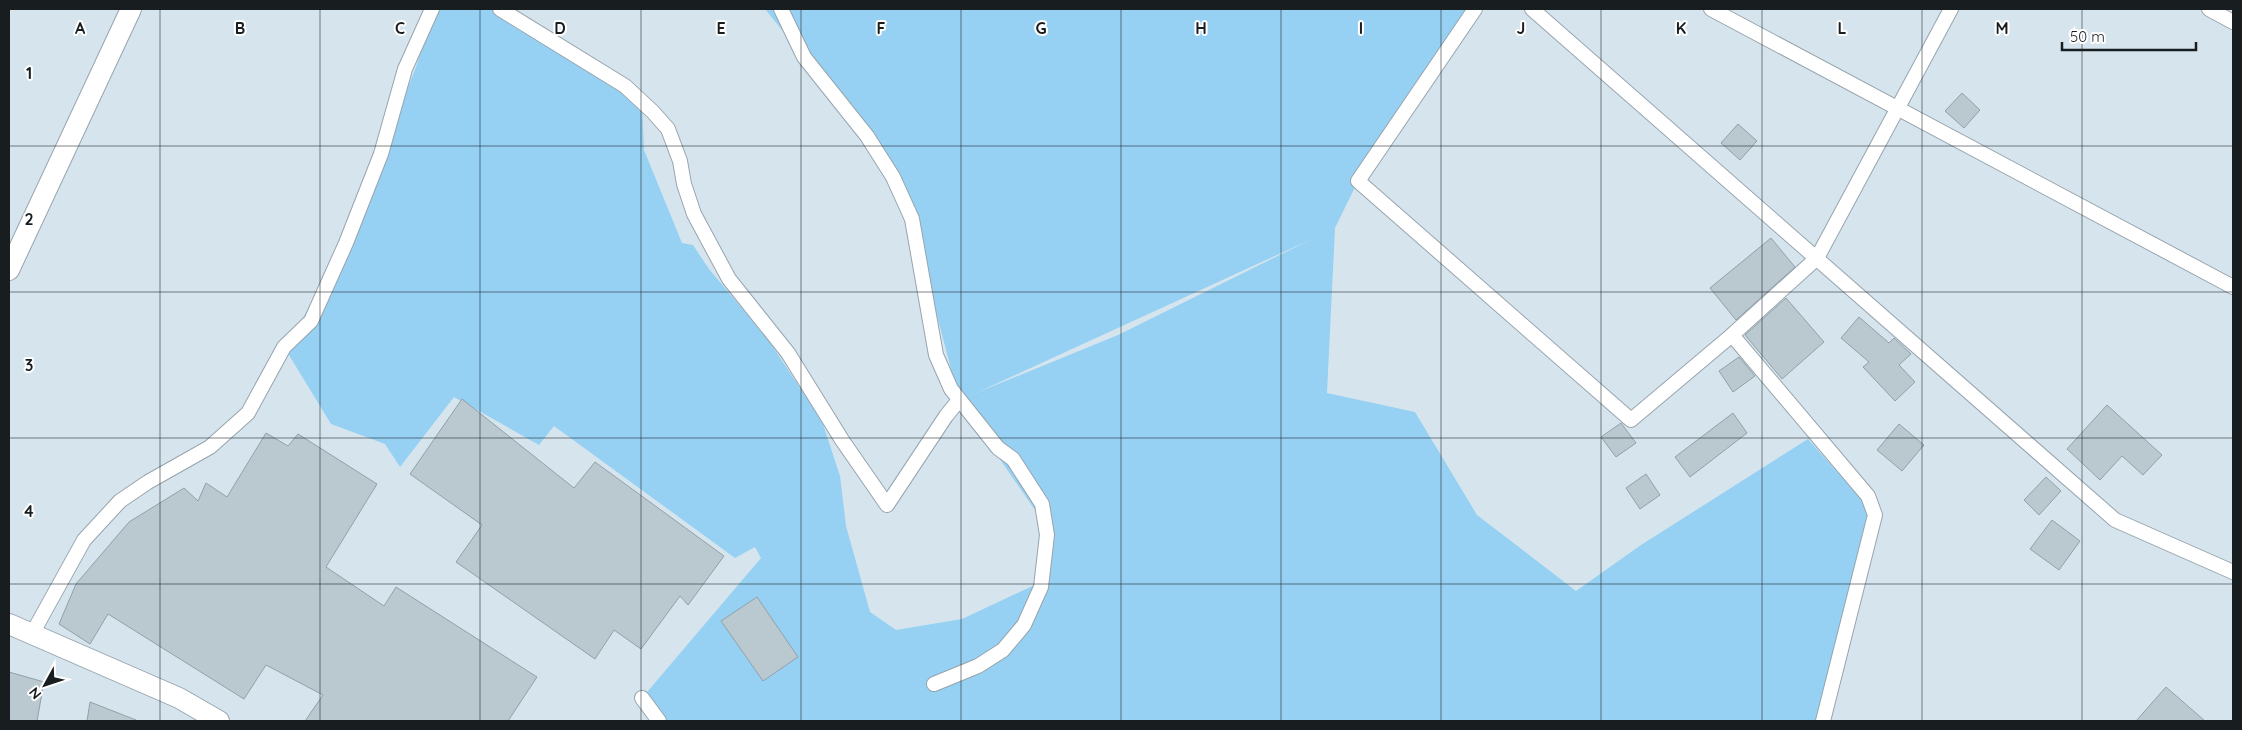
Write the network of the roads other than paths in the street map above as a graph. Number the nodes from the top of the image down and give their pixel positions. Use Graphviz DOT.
graph roads {
  1 [pos="131,9"];
  2 [pos="432,9"];
  3 [pos="500,9"];
  4 [pos="781,9"];
  5 [pos="1475,9"];
  6 [pos="1532,9"];
  7 [pos="1711,9"];
  8 [pos="1951,9"];
  9 [pos="2208,9"];
  10 [pos="2233,22"];
  11 [pos="1898,108"];
  12 [pos="1817,258"];
  13 [pos="9,270"];
  14 [pos="2233,287"];
  15 [pos="1732,335"];
  16 [pos="959,400"];
  17 [pos="2233,572"];
  18 [pos="9,624"];
  19 [pos="32,634"];
  20 [pos="934,684"];
  21 [pos="642,698"];
  22 [pos="219,721"];
  23 [pos="659,721"];
  24 [pos="1823,721"];
  1 -- 13 [label="street"];
  2 -- 19 [label="street"];
  3 -- 16 [label="street"];
  4 -- 16 [label="street"];
  5 -- 15 [label="street"];
  6 -- 12 [label="street"];
  7 -- 11 [label="street"];
  8 -- 11 [label="street"];
  9 -- 10 [label="street"];
  11 -- 12 [label="street"];
  11 -- 14 [label="street"];
  12 -- 15 [label="street"];
  12 -- 17 [label="street"];
  15 -- 24 [label="street"];
  16 -- 20 [label="street"];
  18 -- 19 [label="street"];
  19 -- 22 [label="street"];
  21 -- 23 [label="street"];
}
